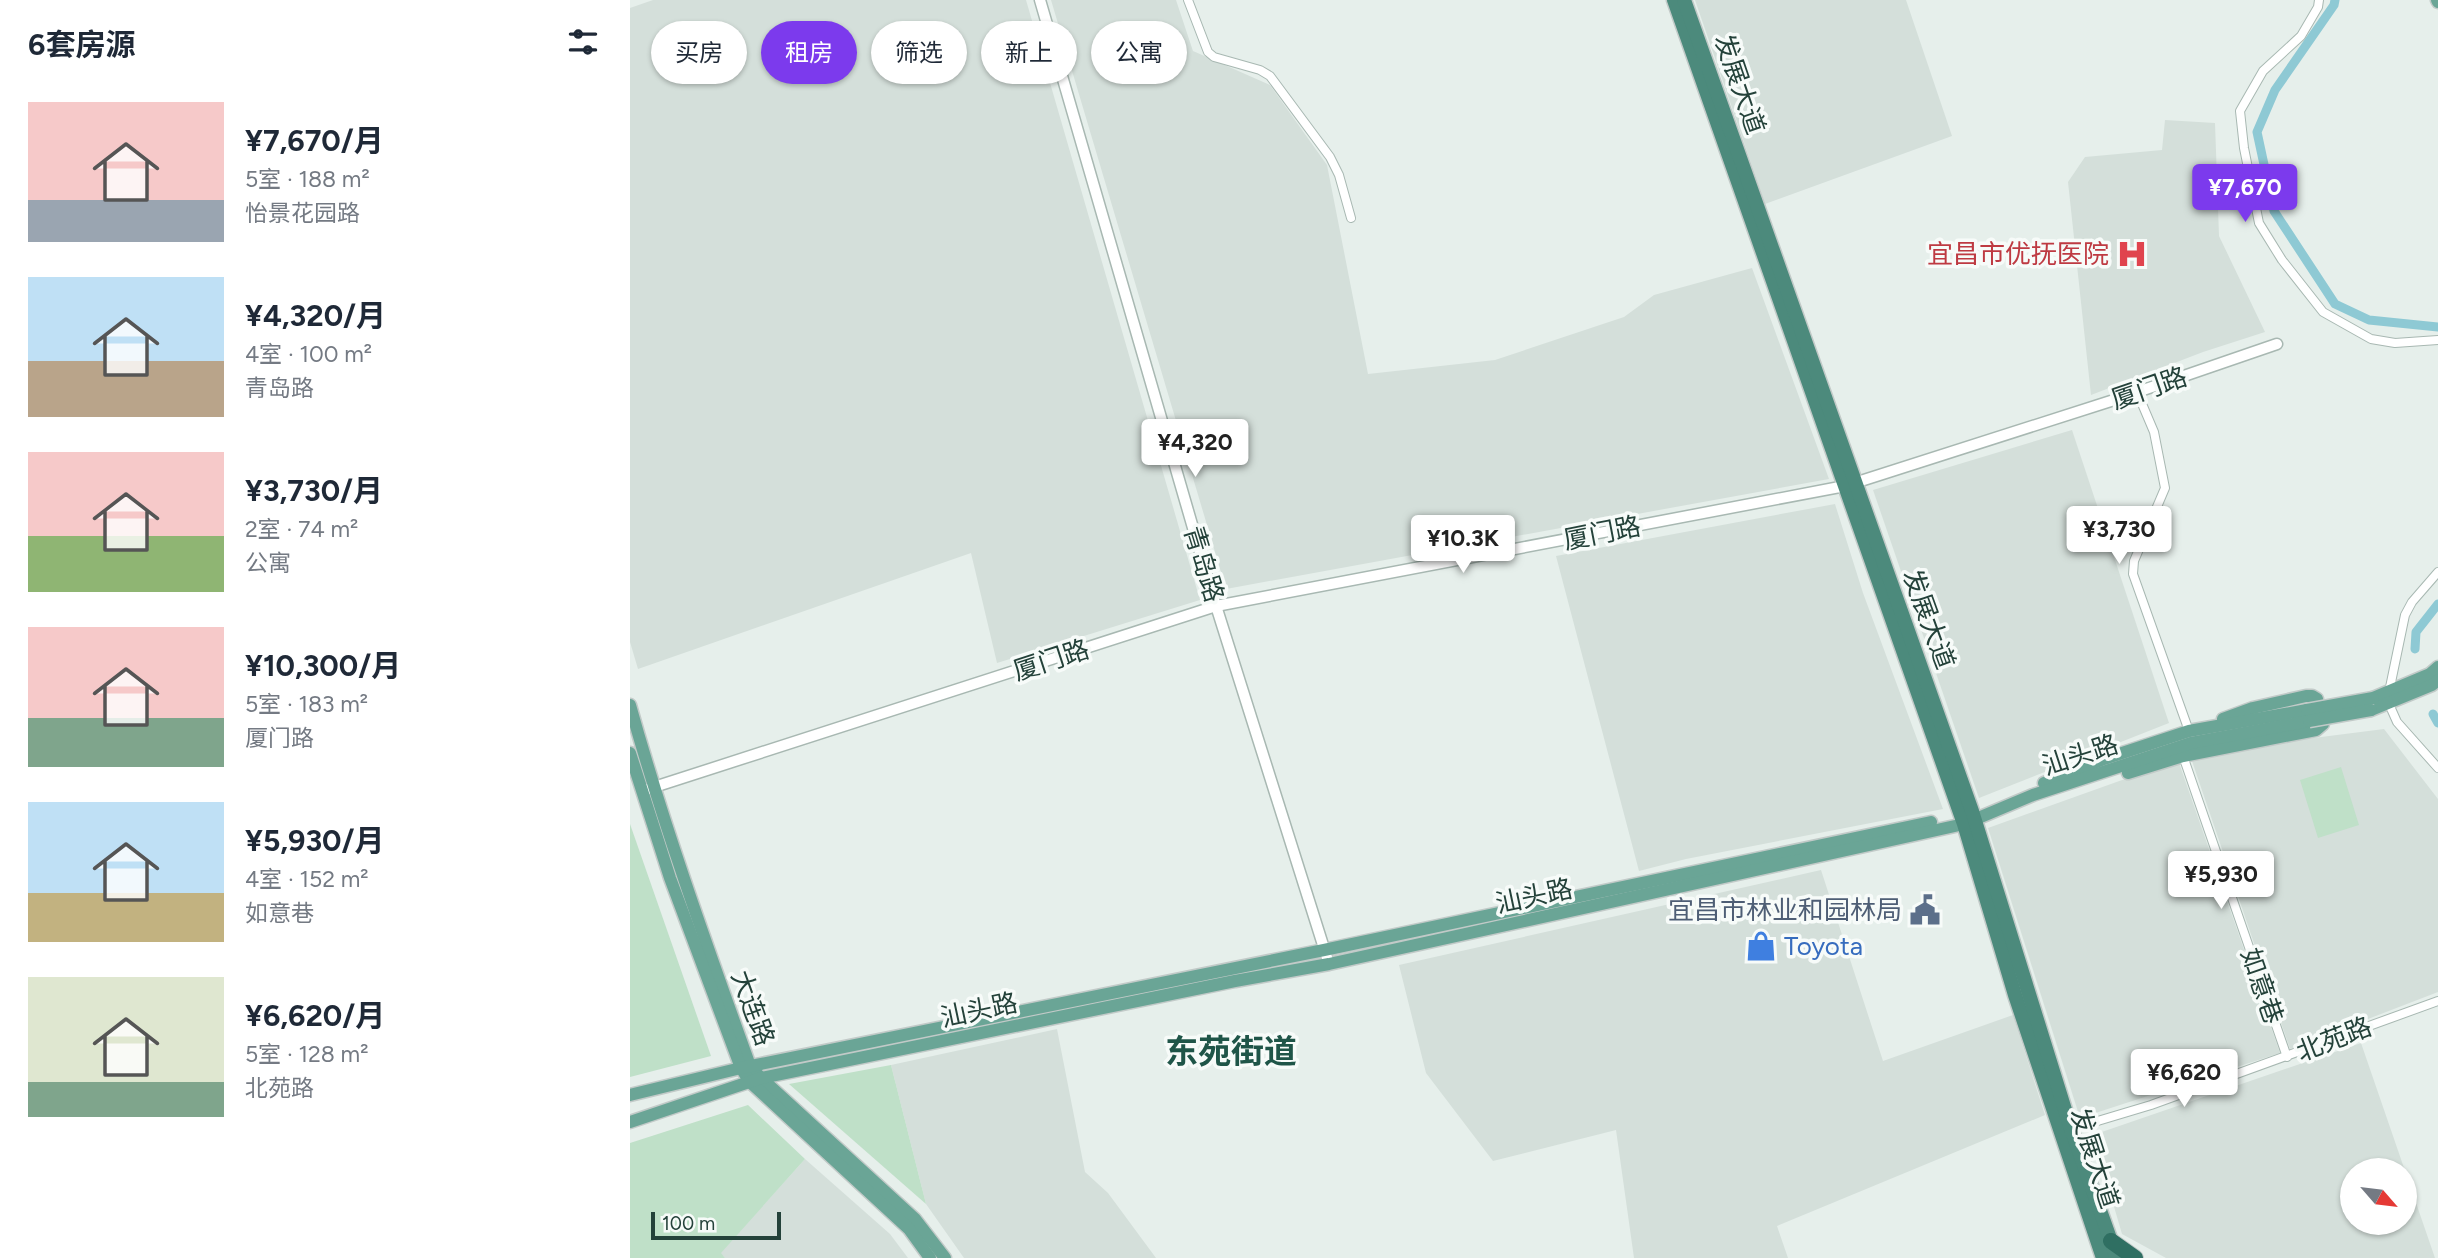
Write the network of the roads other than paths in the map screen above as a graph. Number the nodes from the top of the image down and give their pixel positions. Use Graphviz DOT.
graph roads {
  1 [pos="1040,0"];
  2 [pos="1188,0"];
  3 [pos="1674,0"];
  4 [pos="1684,0"];
  5 [pos="2319,0"];
  6 [pos="1351,218"];
  7 [pos="2438,340"];
  8 [pos="2277,344"];
  9 [pos="2137,393"];
  10 [pos="1850,485"];
  11 [pos="2438,572"];
  12 [pos="1216,606"];
  13 [pos="2438,667"];
  14 [pos="2438,681"];
  15 [pos="2316,699"];
  16 [pos="2389,699"];
  17 [pos="630,705"];
  18 [pos="2308,715"];
  19 [pos="2323,724"];
  20 [pos="2189,731"];
  21 [pos="630,753"];
  22 [pos="2183,756"];
  23 [pos="2438,768"];
  24 [pos="648,790"];
  25 [pos="2033,795"];
  26 [pos="1968,818"];
  27 [pos="1324,950"];
  28 [pos="1329,964"];
  29 [pos="2438,1001"];
  30 [pos="2287,1057"];
  31 [pos="745,1067"];
  32 [pos="756,1080"];
  33 [pos="630,1095"];
  34 [pos="630,1122"];
  35 [pos="2071,1129"];
  36 [pos="2111,1241"];
  37 [pos="930,1258"];
  38 [pos="945,1258"];
  39 [pos="2103,1258"];
  40 [pos="2117,1258"];
  41 [pos="2135,1258"];
  1 -- 12 [label="street, 青岛路"];
  2 -- 6 [label="street"];
  3 -- 10 [label="highway, 发展大道"];
  4 -- 10 [label="highway, 发展大道"];
  5 -- 7 [label="street"];
  8 -- 9 [label="street, 厦门路"];
  9 -- 10 [label="street, 厦门路"];
  9 -- 20 [label="street"];
  10 -- 12 [label="street, 厦门路"];
  10 -- 26 [label="highway, 发展大道"];
  11 -- 16 [label="street"];
  12 -- 24 [label="street, 厦门路"];
  12 -- 27 [label="street, 青岛路"];
  13 -- 16 [label="main road, 汕头路"];
  14 -- 16 [label="main road, 汕头路"];
  15 -- 20 [label="main road"];
  16 -- 18 [label="main road, 汕头路, bridge"];
  16 -- 23 [label="street"];
  17 -- 24 [label="main road, 大连路"];
  18 -- 20 [label="main road, 汕头路"];
  18 -- 25 [label="main road, 汕头路"];
  19 -- 22 [label="main road"];
  20 -- 26 [label="main road, 汕头路"];
  21 -- 24 [label="main road, 大连路"];
  22 -- 25 [label="main road"];
  22 -- 30 [label="street, 如意巷"];
  24 -- 31 [label="main road, 大连路"];
  25 -- 26 [label="main road, 汕头路"];
  26 -- 27 [label="main road, 汕头路"];
  26 -- 28 [label="main road, 汕头路"];
  26 -- 35 [label="highway, 发展大道"];
  26 -- 39 [label="highway, 发展大道"];
  27 -- 28 [label="street, 青岛路"];
  27 -- 31 [label="main road, 汕头路"];
  28 -- 32 [label="main road, 汕头路"];
  29 -- 30 [label="street, 北苑路"];
  30 -- 35 [label="street, 北苑路"];
  31 -- 32 [label="main road, 大连路"];
  31 -- 33 [label="main road, 汕头路"];
  32 -- 34 [label="main road, 汕头路"];
  32 -- 37 [label="main road, 大连路"];
  32 -- 38 [label="main road, 大连路"];
  35 -- 36 [label="highway, 发展大道"];
  36 -- 40 [label="highway, 发展大道"];
  36 -- 41 [label="highway"];
}
